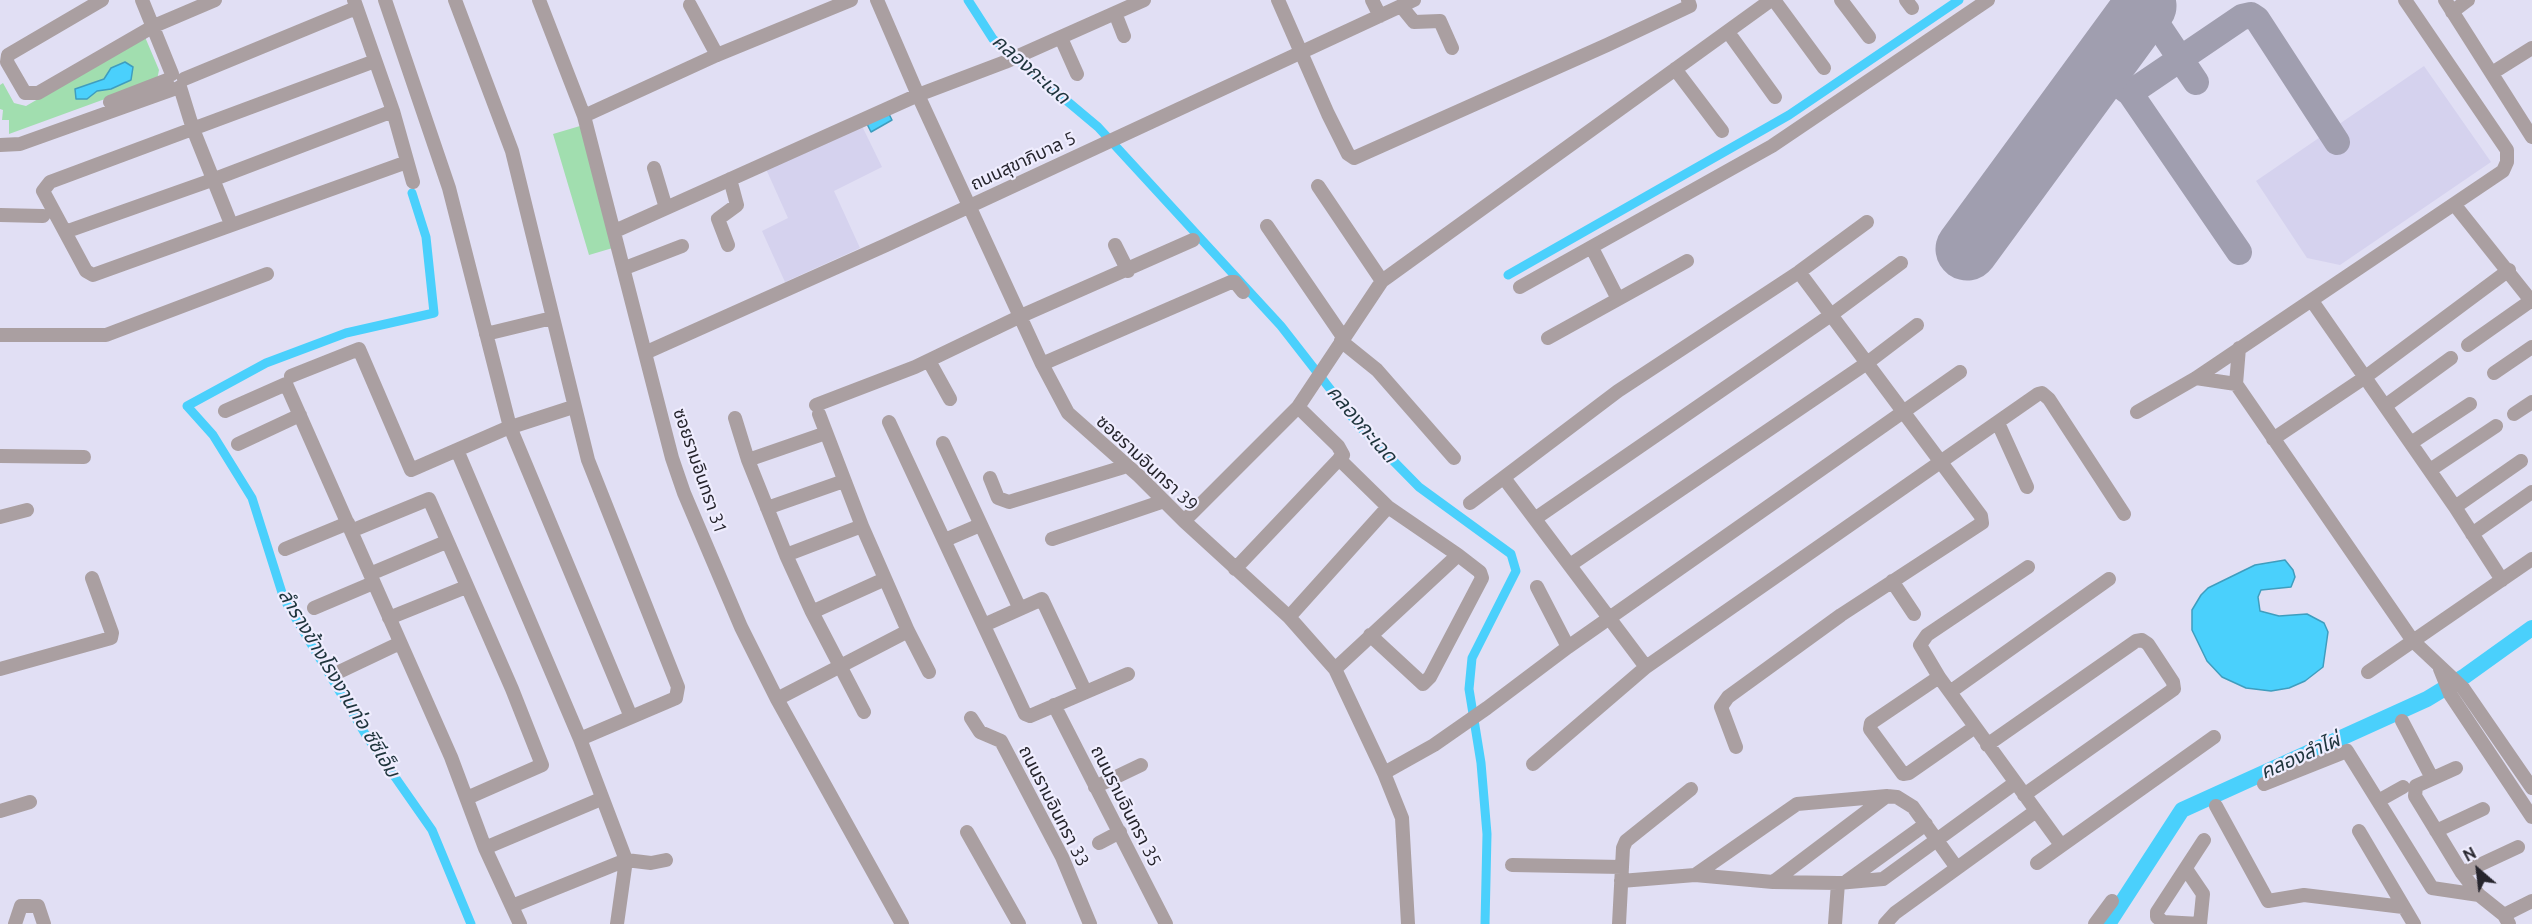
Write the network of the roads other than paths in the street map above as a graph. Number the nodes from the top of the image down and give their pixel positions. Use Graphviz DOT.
graph roads {
  1 [pos="102,0"];
  2 [pos="142,0"];
  3 [pos="215,0"];
  4 [pos="385,0"];
  5 [pos="456,0"];
  6 [pos="851,0"];
  7 [pos="877,0"];
  8 [pos="1278,0"];
  9 [pos="1372,0"];
  10 [pos="1772,0"];
  11 [pos="1841,0"];
  12 [pos="1988,0"];
  13 [pos="2405,0"];
  14 [pos="2468,0"];
  15 [pos="543,1"];
  16 [pos="1140,1"];
  17 [pos="1408,3"];
  18 [pos="1689,3"];
  19 [pos="355,4"];
  20 [pos="690,5"];
  21 [pos="2449,6"];
  22 [pos="1115,14"];
  23 [pos="1380,16"];
  24 [pos="154,26"];
  25 [pos="1728,32"];
  26 [pos="1124,36"];
  27 [pos="1869,37"];
  28 [pos="1061,38"];
  29 [pos="1452,48"];
  30 [pos="2532,48"];
  31 [pos="1299,51"];
  32 [pos="717,55"];
  33 [pos="375,61"];
  34 [pos="1824,68"];
  35 [pos="1676,69"];
  36 [pos="2492,73"];
  37 [pos="1077,74"];
  38 [pos="175,82"];
  39 [pos="918,95"];
  40 [pos="1775,97"];
  41 [pos="393,111"];
  42 [pos="585,116"];
  43 [pos="193,129"];
  44 [pos="1722,131"];
  45 [pos="2532,137"];
  46 [pos="0,139"];
  47 [pos="0,146"];
  48 [pos="407,162"];
  49 [pos="654,168"];
  50 [pos="730,179"];
  51 [pos="212,180"];
  52 [pos="413,182"];
  53 [pos="1318,186"];
  54 [pos="2454,204"];
  55 [pos="970,206"];
  56 [pos="666,208"];
  57 [pos="0,215"];
  58 [pos="42,216"];
  59 [pos="1868,222"];
  60 [pos="231,224"];
  61 [pos="1267,226"];
  62 [pos="615,231"];
  63 [pos="65,232"];
  64 [pos="1192,240"];
  65 [pos="728,245"];
  66 [pos="1115,245"];
  67 [pos="682,246"];
  68 [pos="1592,248"];
  69 [pos="1686,261"];
  70 [pos="1901,263"];
  71 [pos="625,267"];
  72 [pos="2509,270"];
  73 [pos="1128,271"];
  74 [pos="1799,272"];
  75 [pos="267,274"];
  76 [pos="1382,281"];
  77 [pos="1520,287"];
  78 [pos="1243,292"];
  79 [pos="1618,298"];
  80 [pos="2312,301"];
  81 [pos="2532,301"];
  82 [pos="1831,315"];
  83 [pos="1021,316"];
  84 [pos="552,318"];
  85 [pos="1917,325"];
  86 [pos="486,334"];
  87 [pos="0,335"];
  88 [pos="1548,338"];
  89 [pos="1342,339"];
  90 [pos="2468,345"];
  91 [pos="2532,347"];
  92 [pos="2239,348"];
  93 [pos="647,352"];
  94 [pos="2451,358"];
  95 [pos="929,361"];
  96 [pos="1867,363"];
  97 [pos="1042,364"];
  98 [pos="1960,372"];
  99 [pos="2494,373"];
  100 [pos="291,376"];
  101 [pos="2196,378"];
  102 [pos="2364,378"];
  103 [pos="2236,384"];
  104 [pos="950,399"];
  105 [pos="2532,402"];
  106 [pos="2470,404"];
  107 [pos="2385,406"];
  108 [pos="573,407"];
  109 [pos="1298,407"];
  110 [pos="225,411"];
  111 [pos="2137,412"];
  112 [pos="1904,413"];
  113 [pos="2514,414"];
  114 [pos="300,415"];
  115 [pos="735,418"];
  116 [pos="889,422"];
  117 [pos="1998,423"];
  118 [pos="2496,426"];
  119 [pos="510,427"];
  120 [pos="826,433"];
  121 [pos="2273,439"];
  122 [pos="943,443"];
  123 [pos="2410,443"];
  124 [pos="238,444"];
  125 [pos="457,450"];
  126 [pos="0,456"];
  127 [pos="84,457"];
  128 [pos="1454,458"];
  129 [pos="1340,459"];
  130 [pos="748,460"];
  131 [pos="2522,461"];
  132 [pos="1942,463"];
  133 [pos="1127,466"];
  134 [pos="2430,470"];
  135 [pos="990,478"];
  136 [pos="1504,478"];
  137 [pos="844,481"];
  138 [pos="2027,487"];
  139 [pos="2532,492"];
  140 [pos="1164,501"];
  141 [pos="1470,503"];
  142 [pos="1388,507"];
  143 [pos="2455,507"];
  144 [pos="767,508"];
  145 [pos="27,510"];
  146 [pos="2124,514"];
  147 [pos="0,517"];
  148 [pos="1536,518"];
  149 [pos="1184,522"];
  150 [pos="980,525"];
  151 [pos="862,526"];
  152 [pos="349,527"];
  153 [pos="2472,534"];
  154 [pos="1052,539"];
  155 [pos="945,540"];
  156 [pos="446,542"];
  157 [pos="285,549"];
  158 [pos="786,555"];
  159 [pos="1458,555"];
  160 [pos="2532,559"];
  161 [pos="1570,565"];
  162 [pos="2028,567"];
  163 [pos="1235,569"];
  164 [pos="92,578"];
  165 [pos="372,579"];
  166 [pos="885,579"];
  167 [pos="2109,579"];
  168 [pos="2502,580"];
  169 [pos="1892,581"];
  170 [pos="466,587"];
  171 [pos="1537,587"];
  172 [pos="314,608"];
  173 [pos="1020,609"];
  174 [pos="812,612"];
  175 [pos="1914,614"];
  176 [pos="1289,617"];
  177 [pos="1611,617"];
  178 [pos="389,618"];
  179 [pos="984,625"];
  180 [pos="908,631"];
  181 [pos="1370,635"];
  182 [pos="2413,641"];
  183 [pos="400,643"];
  184 [pos="1568,647"];
  185 [pos="840,666"];
  186 [pos="1646,667"];
  187 [pos="0,669"];
  188 [pos="1335,669"];
  189 [pos="341,671"];
  190 [pos="929,672"];
  191 [pos="2368,672"];
  192 [pos="1128,674"];
  193 [pos="1939,677"];
  194 [pos="2454,687"];
  195 [pos="1085,691"];
  196 [pos="1950,692"];
  197 [pos="777,699"];
  198 [pos="1054,705"];
  199 [pos="864,712"];
  200 [pos="631,717"];
  201 [pos="971,718"];
  202 [pos="2402,721"];
  203 [pos="1975,727"];
  204 [pos="2214,737"];
  205 [pos="580,740"];
  206 [pos="1987,745"];
  207 [pos="1736,747"];
  208 [pos="1533,764"];
  209 [pos="1141,765"];
  210 [pos="2456,768"];
  211 [pos="1384,773"];
  212 [pos="2432,778"];
  213 [pos="2015,783"];
  214 [pos="2264,784"];
  215 [pos="1095,787"];
  216 [pos="2403,787"];
  217 [pos="1691,789"];
  218 [pos="2532,789"];
  219 [pos="1887,795"];
  220 [pos="2024,795"];
  221 [pos="467,798"];
  222 [pos="602,799"];
  223 [pos="2378,801"];
  224 [pos="30,802"];
  225 [pos="2216,806"];
  226 [pos="2483,809"];
  227 [pos="0,811"];
  228 [pos="2036,811"];
  229 [pos="2532,817"];
  230 [pos="1926,824"];
  231 [pos="2359,831"];
  232 [pos="2436,831"];
  233 [pos="968,832"];
  234 [pos="1120,832"];
  235 [pos="1938,840"];
  236 [pos="2204,840"];
  237 [pos="1098,843"];
  238 [pos="2061,845"];
  239 [pos="2517,847"];
  240 [pos="485,848"];
  241 [pos="666,860"];
  242 [pos="626,861"];
  243 [pos="2037,863"];
  244 [pos="1512,865"];
  245 [pos="1957,868"];
  246 [pos="2186,869"];
  247 [pos="2462,873"];
  248 [pos="1621,874"];
  249 [pos="1695,875"];
  250 [pos="1773,882"];
  251 [pos="1842,882"];
  252 [pos="2479,895"];
  253 [pos="2112,901"];
  254 [pos="2532,901"];
  255 [pos="512,906"];
  256 [pos="2403,907"];
  257 [pos="2507,919"];
  258 [pos="15,924"];
  259 [pos="44,924"];
  260 [pos="520,924"];
  261 [pos="617,924"];
  262 [pos="902,924"];
  263 [pos="1019,924"];
  264 [pos="1090,924"];
  265 [pos="1166,924"];
  266 [pos="1408,924"];
  267 [pos="1619,924"];
  268 [pos="1835,924"];
  269 [pos="1885,924"];
  270 [pos="2096,924"];
  271 [pos="2200,924"];
  272 [pos="2414,924"];
  1 -- 24 [label="street"];
  2 -- 24 [label="street"];
  3 -- 24 [label="street"];
  4 -- 86 [label="street"];
  5 -- 84 [label="street"];
  6 -- 32 [label="street"];
  7 -- 39 [label="street, ซอยรามอินทรา 39"];
  8 -- 31 [label="street"];
  9 -- 23 [label="street"];
  10 -- 25 [label="street"];
  10 -- 34 [label="street"];
  11 -- 27 [label="street"];
  12 -- 68 [label="street"];
  13 -- 54 [label="street"];
  14 -- 21 [label="street"];
  15 -- 42 [label="street, ซอยรามอินทรา 31"];
  16 -- 22 [label="street"];
  17 -- 23 [label="street, ถนนสุขาภิบาล 5"];
  17 -- 29 [label="street"];
  18 -- 31 [label="street"];
  19 -- 33 [label="street"];
  19 -- 38 [label="street"];
  20 -- 32 [label="street"];
  21 -- 36 [label="street"];
  22 -- 26 [label="street"];
  22 -- 28 [label="street"];
  23 -- 31 [label="street, ถนนสุขาภิบาล 5"];
  24 -- 38 [label="street"];
  25 -- 35 [label="street"];
  25 -- 40 [label="street"];
  28 -- 37 [label="street"];
  28 -- 39 [label="street"];
  30 -- 36 [label="street"];
  31 -- 55 [label="street, ถนนสุขาภิบาล 5"];
  32 -- 42 [label="street"];
  33 -- 41 [label="street"];
  33 -- 43 [label="street"];
  35 -- 44 [label="street"];
  35 -- 76 [label="street"];
  36 -- 45 [label="street"];
  38 -- 43 [label="street"];
  38 -- 46 [label="street"];
  38 -- 47 [label="street"];
  39 -- 50 [label="street"];
  39 -- 55 [label="street, ซอยรามอินทรา 39"];
  41 -- 48 [label="street"];
  41 -- 51 [label="street"];
  42 -- 62 [label="street, ซอยรามอินทรา 31"];
  43 -- 51 [label="street"];
  43 -- 63 [label="street"];
  48 -- 52 [label="street"];
  48 -- 60 [label="street"];
  49 -- 56 [label="street"];
  50 -- 56 [label="street"];
  50 -- 65 [label="street"];
  51 -- 60 [label="street"];
  51 -- 63 [label="street"];
  53 -- 76 [label="street"];
  54 -- 72 [label="street"];
  54 -- 80 [label="street"];
  55 -- 83 [label="street, ซอยรามอินทรา 39"];
  55 -- 93 [label="street, ถนนสุขาภิบาล 5"];
  56 -- 62 [label="street"];
  57 -- 58 [label="street"];
  59 -- 74 [label="street"];
  60 -- 63 [label="street"];
  61 -- 89 [label="street"];
  62 -- 71 [label="street, ซอยรามอินทรา 31"];
  64 -- 73 [label="street"];
  66 -- 73 [label="street"];
  67 -- 71 [label="street"];
  68 -- 77 [label="street"];
  68 -- 79 [label="street"];
  69 -- 79 [label="street"];
  70 -- 82 [label="street"];
  71 -- 93 [label="street, ซอยรามอินทรา 31"];
  72 -- 81 [label="street"];
  72 -- 102 [label="street"];
  73 -- 83 [label="street"];
  74 -- 82 [label="street"];
  74 -- 136 [label="street"];
  75 -- 87 [label="street"];
  76 -- 89 [label="street"];
  78 -- 97 [label="street"];
  79 -- 88 [label="street"];
  80 -- 92 [label="street"];
  80 -- 102 [label="street"];
  81 -- 90 [label="street"];
  82 -- 96 [label="street"];
  82 -- 148 [label="street"];
  83 -- 95 [label="street"];
  83 -- 97 [label="street, ซอยรามอินทรา 39"];
  84 -- 86 [label="street"];
  84 -- 108 [label="street"];
  85 -- 96 [label="street"];
  86 -- 119 [label="street"];
  89 -- 109 [label="street"];
  89 -- 128 [label="street"];
  91 -- 99 [label="street"];
  92 -- 101 [label="street"];
  92 -- 103 [label="street"];
  93 -- 197 [label="street, ซอยรามอินทรา 31"];
  94 -- 107 [label="street"];
  95 -- 104 [label="street"];
  95 -- 120 [label="street"];
  96 -- 112 [label="street"];
  96 -- 161 [label="street"];
  97 -- 133 [label="street, ซอยรามอินทรา 39"];
  98 -- 112 [label="street"];
  100 -- 125 [label="street"];
  101 -- 103 [label="street"];
  101 -- 111 [label="street"];
  102 -- 107 [label="street"];
  102 -- 121 [label="street"];
  103 -- 121 [label="street"];
  105 -- 113 [label="street"];
  106 -- 123 [label="street"];
  107 -- 123 [label="street"];
  108 -- 119 [label="street"];
  108 -- 200 [label="street"];
  109 -- 129 [label="street"];
  109 -- 149 [label="street"];
  110 -- 114 [label="street"];
  112 -- 132 [label="street"];
  112 -- 177 [label="street"];
  114 -- 124 [label="street"];
  114 -- 152 [label="street"];
  115 -- 130 [label="street"];
  116 -- 155 [label="street"];
  117 -- 132 [label="street"];
  117 -- 138 [label="street"];
  117 -- 146 [label="street"];
  118 -- 134 [label="street"];
  119 -- 125 [label="street"];
  119 -- 200 [label="street"];
  120 -- 130 [label="street"];
  120 -- 137 [label="street"];
  121 -- 182 [label="street"];
  122 -- 150 [label="street"];
  123 -- 134 [label="street"];
  125 -- 205 [label="street"];
  126 -- 127 [label="street"];
  129 -- 142 [label="street"];
  129 -- 163 [label="street"];
  130 -- 144 [label="street"];
  131 -- 143 [label="street"];
  132 -- 169 [label="street"];
  132 -- 186 [label="street"];
  133 -- 135 [label="street"];
  133 -- 140 [label="street, ซอยรามอินทรา 39"];
  134 -- 143 [label="street"];
  136 -- 141 [label="street"];
  136 -- 148 [label="street"];
  137 -- 144 [label="street"];
  137 -- 151 [label="street"];
  139 -- 153 [label="street"];
  140 -- 149 [label="street, ซอยรามอินทรา 39"];
  140 -- 154 [label="street"];
  142 -- 159 [label="street"];
  142 -- 176 [label="street"];
  143 -- 153 [label="street"];
  144 -- 158 [label="street"];
  145 -- 147 [label="street"];
  148 -- 161 [label="street"];
  149 -- 163 [label="street, ซอยรามอินทรา 39"];
  150 -- 155 [label="street"];
  150 -- 173 [label="street"];
  151 -- 158 [label="street"];
  151 -- 166 [label="street"];
  152 -- 156 [label="street"];
  152 -- 157 [label="street"];
  152 -- 165 [label="street"];
  153 -- 168 [label="street"];
  155 -- 179 [label="street"];
  156 -- 165 [label="street"];
  156 -- 170 [label="street"];
  158 -- 174 [label="street"];
  159 -- 181 [label="street"];
  159 -- 181 [label="street"];
  160 -- 168 [label="street"];
  161 -- 177 [label="street"];
  162 -- 193 [label="street"];
  163 -- 176 [label="street, ซอยรามอินทรา 39"];
  164 -- 187 [label="street"];
  165 -- 172 [label="street"];
  165 -- 178 [label="street"];
  166 -- 174 [label="street"];
  166 -- 180 [label="street"];
  167 -- 196 [label="street"];
  168 -- 182 [label="street"];
  169 -- 175 [label="street"];
  169 -- 207 [label="street"];
  170 -- 178 [label="street"];
  170 -- 221 [label="street"];
  171 -- 184 [label="street"];
  173 -- 179 [label="street"];
  173 -- 195 [label="street"];
  174 -- 185 [label="street"];
  176 -- 188 [label="street, ซอยรามอินทรา 39"];
  177 -- 184 [label="street"];
  177 -- 186 [label="street"];
  178 -- 183 [label="street"];
  179 -- 198 [label="street"];
  180 -- 185 [label="street"];
  180 -- 190 [label="street"];
  181 -- 188 [label="street"];
  182 -- 191 [label="street"];
  182 -- 194 [label="street"];
  183 -- 189 [label="street"];
  183 -- 221 [label="street"];
  184 -- 211 [label="street"];
  185 -- 197 [label="street"];
  185 -- 199 [label="street"];
  186 -- 208 [label="street"];
  188 -- 211 [label="street, ซอยรามอินทรา 39"];
  192 -- 195 [label="street"];
  193 -- 196 [label="street"];
  193 -- 203 [label="street"];
  194 -- 218 [label="street"];
  194 -- 229 [label="street"];
  195 -- 198 [label="street"];
  196 -- 203 [label="street"];
  197 -- 262 [label="street, ซอยรามอินทรา 31"];
  198 -- 215 [label="street, ถนนรามอินทรา 35"];
  200 -- 205 [label="street"];
  201 -- 264 [label="street, ถนนรามอินทรา 33"];
  202 -- 212 [label="street"];
  203 -- 206 [label="street"];
  204 -- 238 [label="street"];
  205 -- 222 [label="street"];
  206 -- 213 [label="street"];
  206 -- 220 [label="street"];
  209 -- 215 [label="street"];
  210 -- 212 [label="street"];
  211 -- 266 [label="street, ซอยรามอินทรา 39"];
  212 -- 232 [label="street"];
  213 -- 220 [label="street"];
  213 -- 235 [label="street"];
  214 -- 223 [label="street"];
  215 -- 234 [label="street, ถนนรามอินทรา 35"];
  216 -- 223 [label="street"];
  217 -- 248 [label="street"];
  219 -- 230 [label="street"];
  219 -- 249 [label="street"];
  219 -- 250 [label="street"];
  220 -- 228 [label="street"];
  221 -- 240 [label="street"];
  222 -- 240 [label="street"];
  222 -- 242 [label="street"];
  223 -- 252 [label="street"];
  224 -- 227 [label="street"];
  225 -- 256 [label="street"];
  226 -- 232 [label="street"];
  228 -- 238 [label="street"];
  228 -- 245 [label="street"];
  230 -- 235 [label="street"];
  230 -- 251 [label="street"];
  231 -- 256 [label="street"];
  232 -- 247 [label="street"];
  233 -- 263 [label="street"];
  234 -- 237 [label="street"];
  234 -- 265 [label="street, ถนนรามอินทรา 35"];
  235 -- 245 [label="street"];
  235 -- 251 [label="street"];
  236 -- 246 [label="street"];
  238 -- 243 [label="street"];
  239 -- 247 [label="street"];
  240 -- 255 [label="street"];
  241 -- 242 [label="street"];
  242 -- 255 [label="street"];
  242 -- 261 [label="street"];
  244 -- 248 [label="street"];
  245 -- 269 [label="street"];
  246 -- 271 [label="street"];
  246 -- 271 [label="street"];
  247 -- 252 [label="street"];
  248 -- 249 [label="street"];
  248 -- 267 [label="street"];
  249 -- 250 [label="street"];
  250 -- 251 [label="street"];
  251 -- 268 [label="street"];
  252 -- 257 [label="street"];
  253 -- 270 [label="street"];
  254 -- 257 [label="street"];
  255 -- 260 [label="street"];
  256 -- 272 [label="street"];
  258 -- 259 [label="street"];
}
